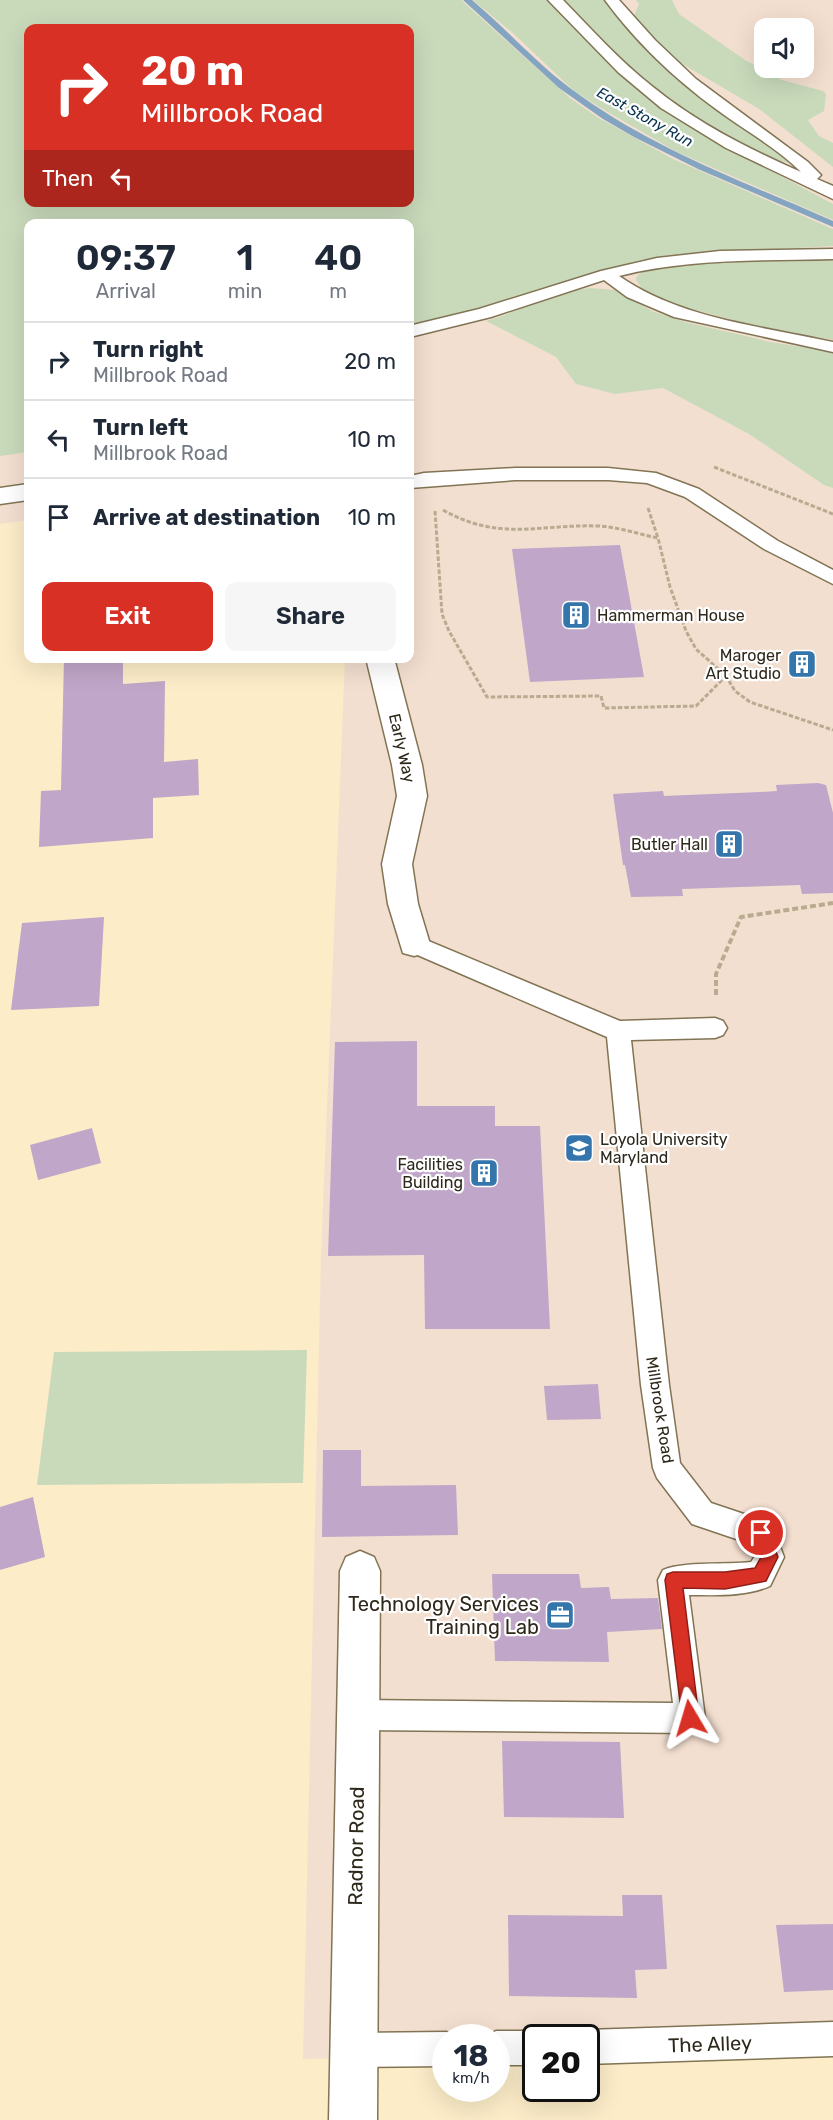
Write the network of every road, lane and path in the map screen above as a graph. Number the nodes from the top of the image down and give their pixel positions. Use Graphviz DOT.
graph roads {
  1 [pos="555,0"];
  2 [pos="612,0"];
  3 [pos="828,191"];
  4 [pos="833,254"];
  5 [pos="606,275"];
  6 [pos="414,330"];
  7 [pos="833,347"];
  8 [pos="414,481"];
  9 [pos="24,493"];
  10 [pos="0,496"];
  11 [pos="435,504"];
  12 [pos="648,509"];
  13 [pos="435,524"];
  14 [pos="658,538"];
  15 [pos="833,578"];
  16 [pos="382,663"];
  17 [pos="726,676"];
  18 [pos="833,730"];
  19 [pos="833,903"];
  20 [pos="414,944"];
  21 [pos="715,1028"];
  22 [pos="618,1031"];
  23 [pos="360,1571"];
  24 [pos="358,1715"];
  25 [pos="833,2039"];
  26 [pos="600,2047"];
  27 [pos="432,2049"];
  28 [pos="354,2050"];
  29 [pos="353,2120"];
  1 -- 3 [label="lane"];
  2 -- 3 [label="lane"];
  4 -- 5 [label="lane"];
  5 -- 6 [label="lane"];
  5 -- 7 [label="lane"];
  8 -- 15 [label="lane"];
  9 -- 10 [label="street"];
  11 -- 14 [label="path"];
  12 -- 14 [label="path"];
  13 -- 17 [label="path"];
  14 -- 17 [label="path"];
  16 -- 20 [label="street, Early Way"];
  17 -- 18 [label="path"];
  19 -- 21 [label="path"];
  20 -- 22 [label="lane"];
  21 -- 22 [label="lane"];
  22 -- 24 [label="lane, Millbrook Road"];
  23 -- 24 [label="street, Radnor Road"];
  24 -- 28 [label="street, Radnor Road"];
  25 -- 26 [label="lane, The Alley"];
  27 -- 28 [label="lane"];
  28 -- 29 [label="street, Radnor Road"];
}
